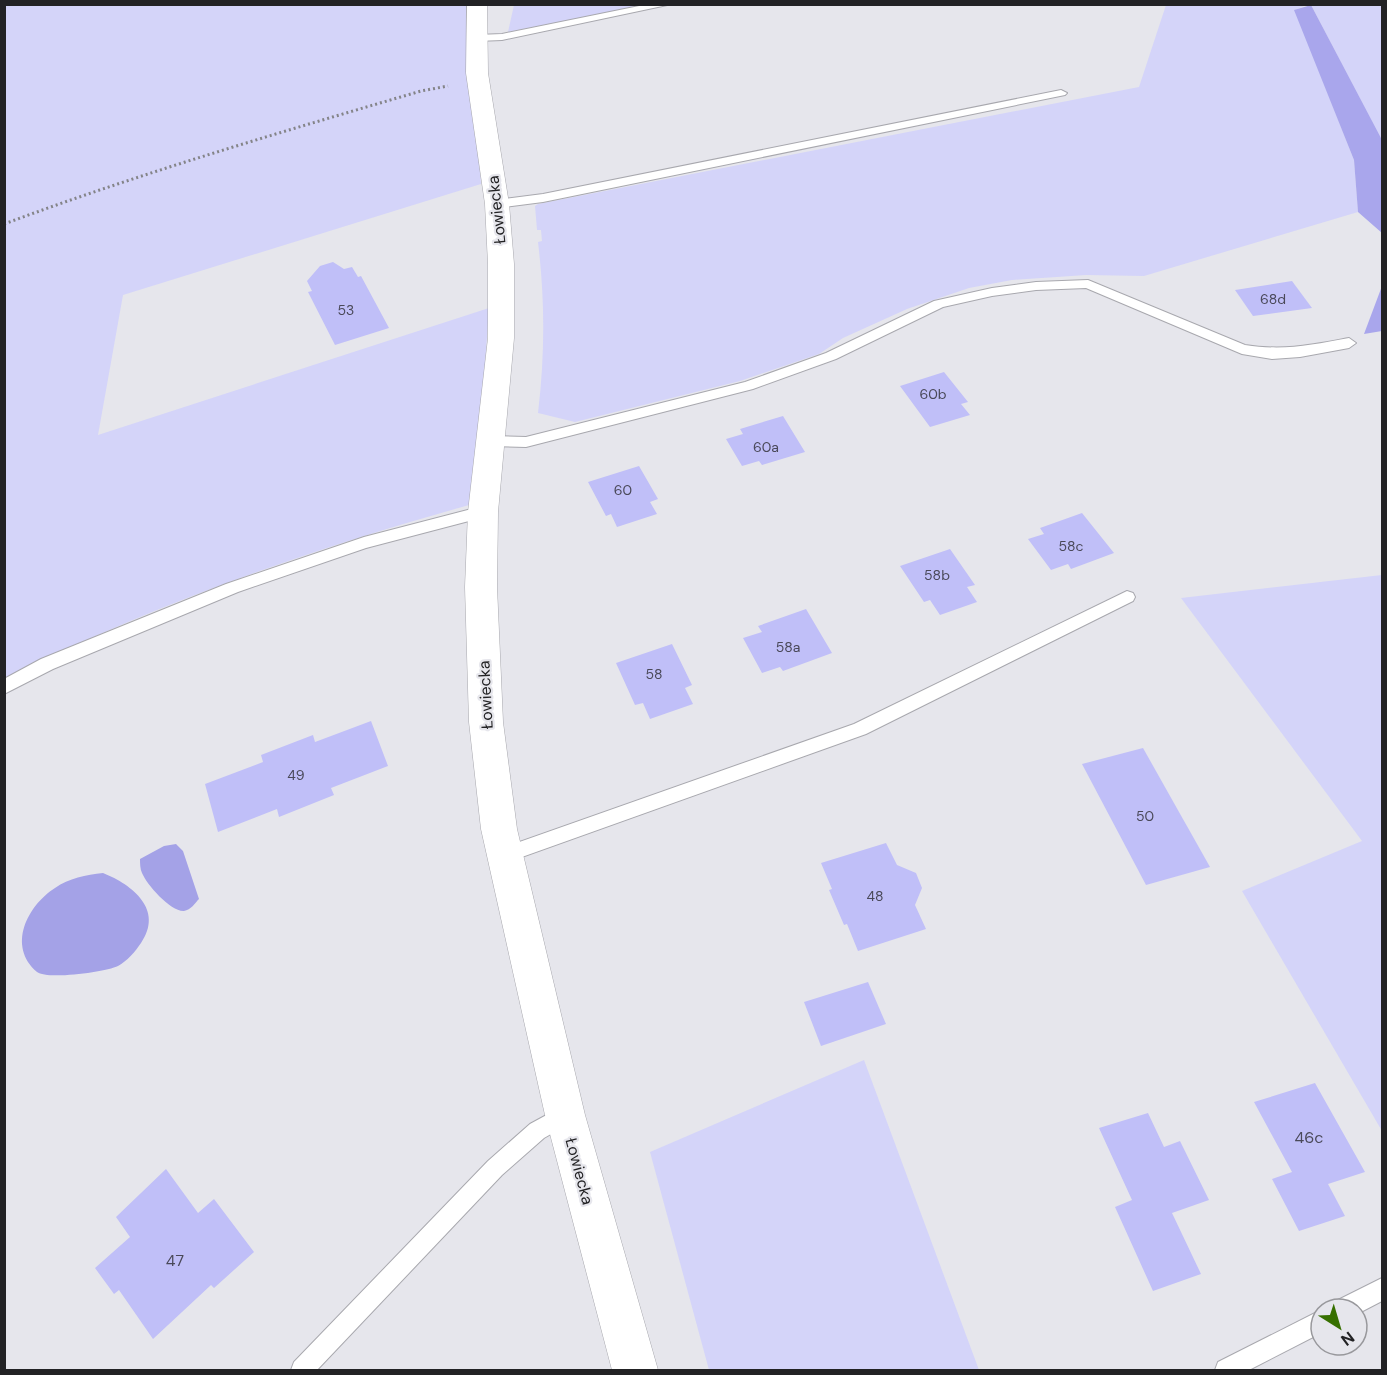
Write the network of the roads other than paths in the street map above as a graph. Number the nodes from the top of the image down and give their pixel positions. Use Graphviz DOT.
graph roads {
  1 [pos="477,4"];
  2 [pos="667,4"];
  3 [pos="477,38"];
  4 [pos="1061,93"];
  5 [pos="496,204"];
  6 [pos="1348,343"];
  7 [pos="489,441"];
  8 [pos="483,512"];
  9 [pos="1127,597"];
  10 [pos="4,687"];
  11 [pos="505,855"];
  12 [pos="565,1115"];
  13 [pos="1383,1289"];
  14 [pos="1367,1297"];
  15 [pos="1309,1327"];
  16 [pos="302,1371"];
  17 [pos="635,1371"];
  18 [pos="1226,1371"];
  1 -- 3 [label="street, Łowiecka"];
  2 -- 3 [label="lane"];
  3 -- 5 [label="street, Łowiecka"];
  4 -- 5 [label="lane"];
  5 -- 7 [label="street, Łowiecka"];
  6 -- 7 [label="lane"];
  7 -- 8 [label="street, Łowiecka"];
  8 -- 10 [label="lane"];
  8 -- 11 [label="street, Łowiecka"];
  9 -- 11 [label="lane"];
  11 -- 12 [label="street, Łowiecka"];
  12 -- 16 [label="lane"];
  12 -- 17 [label="street, Łowiecka"];
  13 -- 14 [label="lane"];
  15 -- 18 [label="lane"];
}
